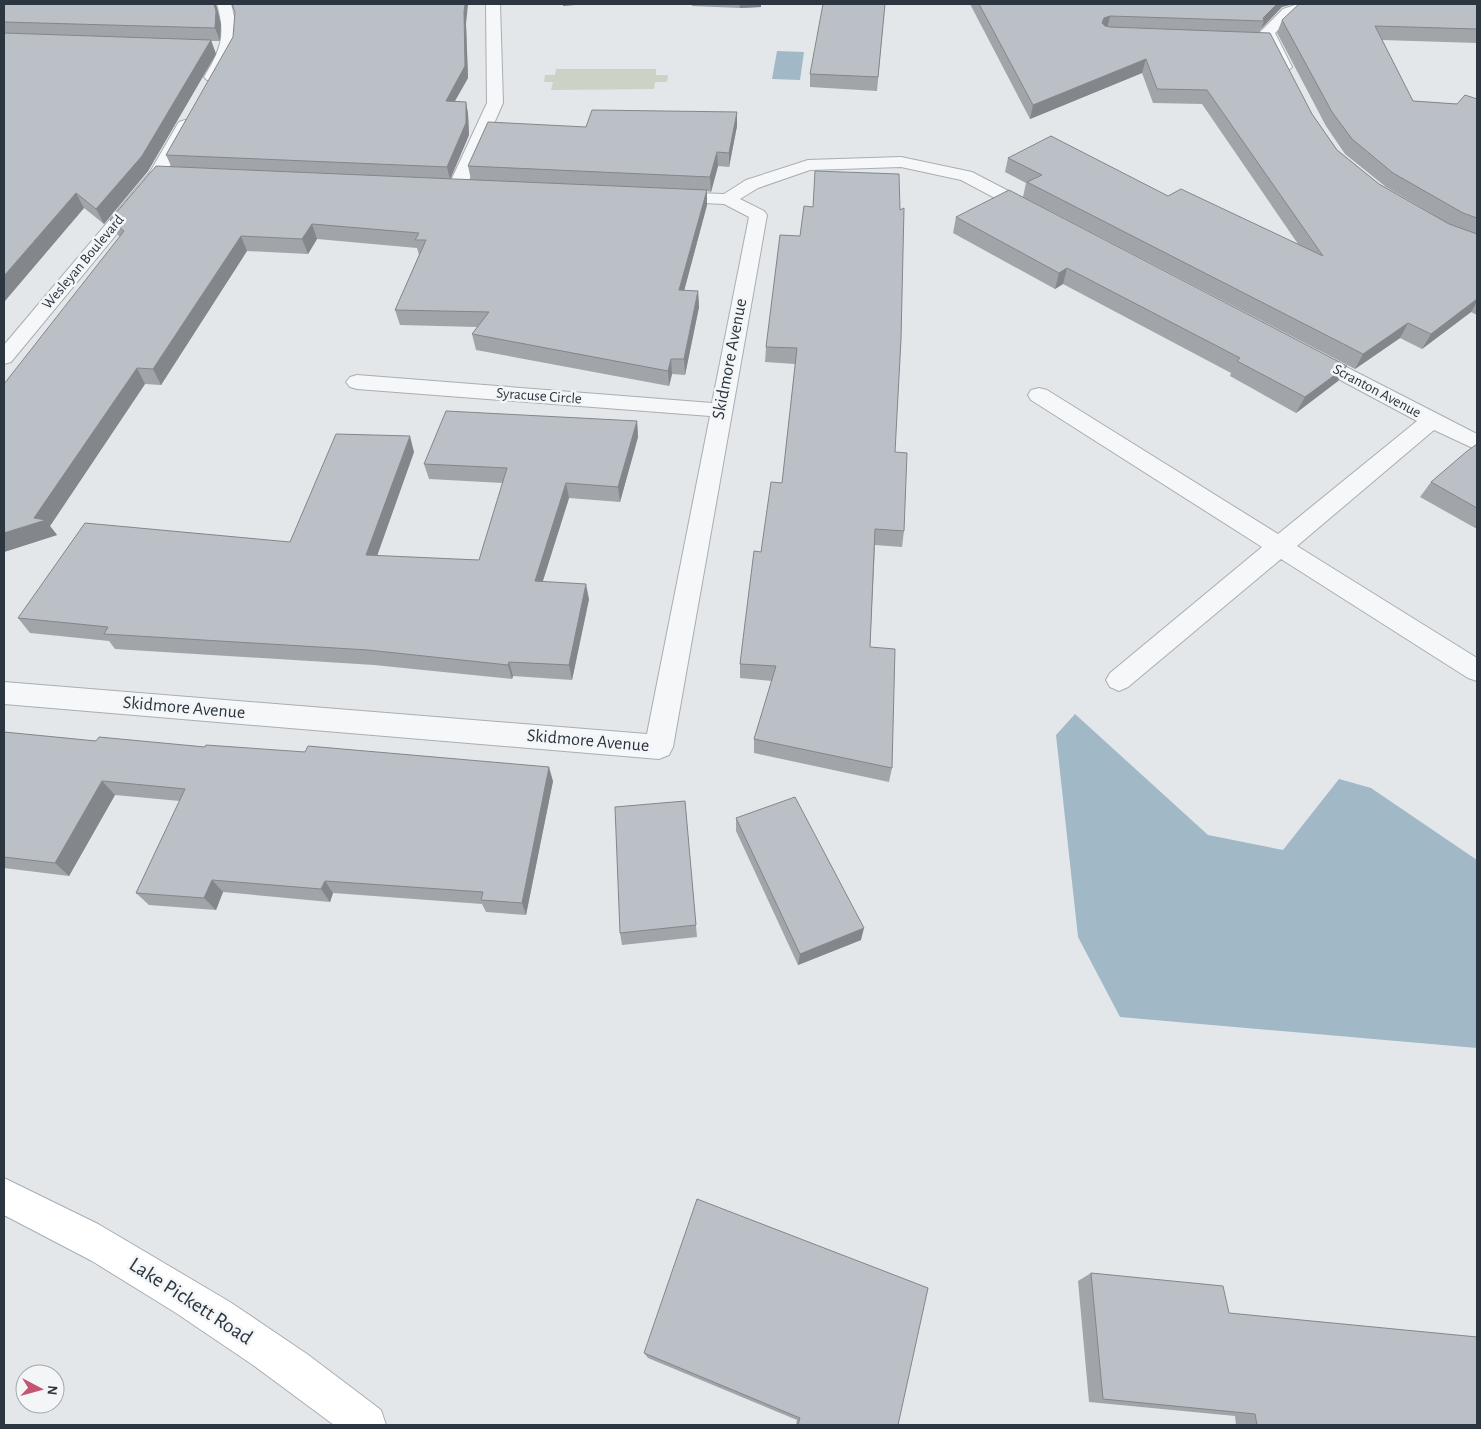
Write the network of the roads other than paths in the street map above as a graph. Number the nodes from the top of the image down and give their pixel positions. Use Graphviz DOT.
graph roads {
  1 [pos="224,4"];
  2 [pos="493,4"];
  3 [pos="1311,4"];
  4 [pos="1251,40"];
  5 [pos="1270,41"];
  6 [pos="209,47"];
  7 [pos="229,48"];
  8 [pos="1293,84"];
  9 [pos="205,90"];
  10 [pos="195,106"];
  11 [pos="156,174"];
  12 [pos="176,174"];
  13 [pos="438,186"];
  14 [pos="457,187"];
  15 [pos="477,188"];
  16 [pos="650,196"];
  17 [pos="727,200"];
  18 [pos="1054,222"];
  19 [pos="1291,346"];
  20 [pos="4,358"];
  21 [pos="357,382"];
  22 [pos="1039,395"];
  23 [pos="720,410"];
  24 [pos="1432,420"];
  25 [pos="1477,443"];
  26 [pos="1280,547"];
  27 [pos="1477,671"];
  28 [pos="1119,680"];
  29 [pos="4,693"];
  30 [pos="4,1196"];
  31 [pos="366,1425"];
  1 -- 7 [label="street"];
  2 -- 14 [label="street"];
  3 -- 5 [label="street"];
  4 -- 5 [label="street"];
  5 -- 8 [label="street"];
  6 -- 7 [label="street"];
  7 -- 9 [label="street"];
  10 -- 11 [label="street, Wesleyan Boulevard"];
  11 -- 12 [label="street"];
  11 -- 20 [label="street, Wesleyan Boulevard"];
  13 -- 14 [label="street"];
  14 -- 15 [label="street"];
  16 -- 17 [label="street"];
  17 -- 18 [label="street"];
  17 -- 23 [label="street, Skidmore Avenue"];
  19 -- 24 [label="street, Scranton Avenue"];
  21 -- 23 [label="street, Syracuse Circle"];
  22 -- 26 [label="street"];
  23 -- 29 [label="street, Skidmore Avenue"];
  24 -- 25 [label="street, Scranton Avenue"];
  24 -- 26 [label="street"];
  26 -- 27 [label="street"];
  26 -- 28 [label="street"];
  30 -- 31 [label="main road, Lake Pickett Road"];
}
